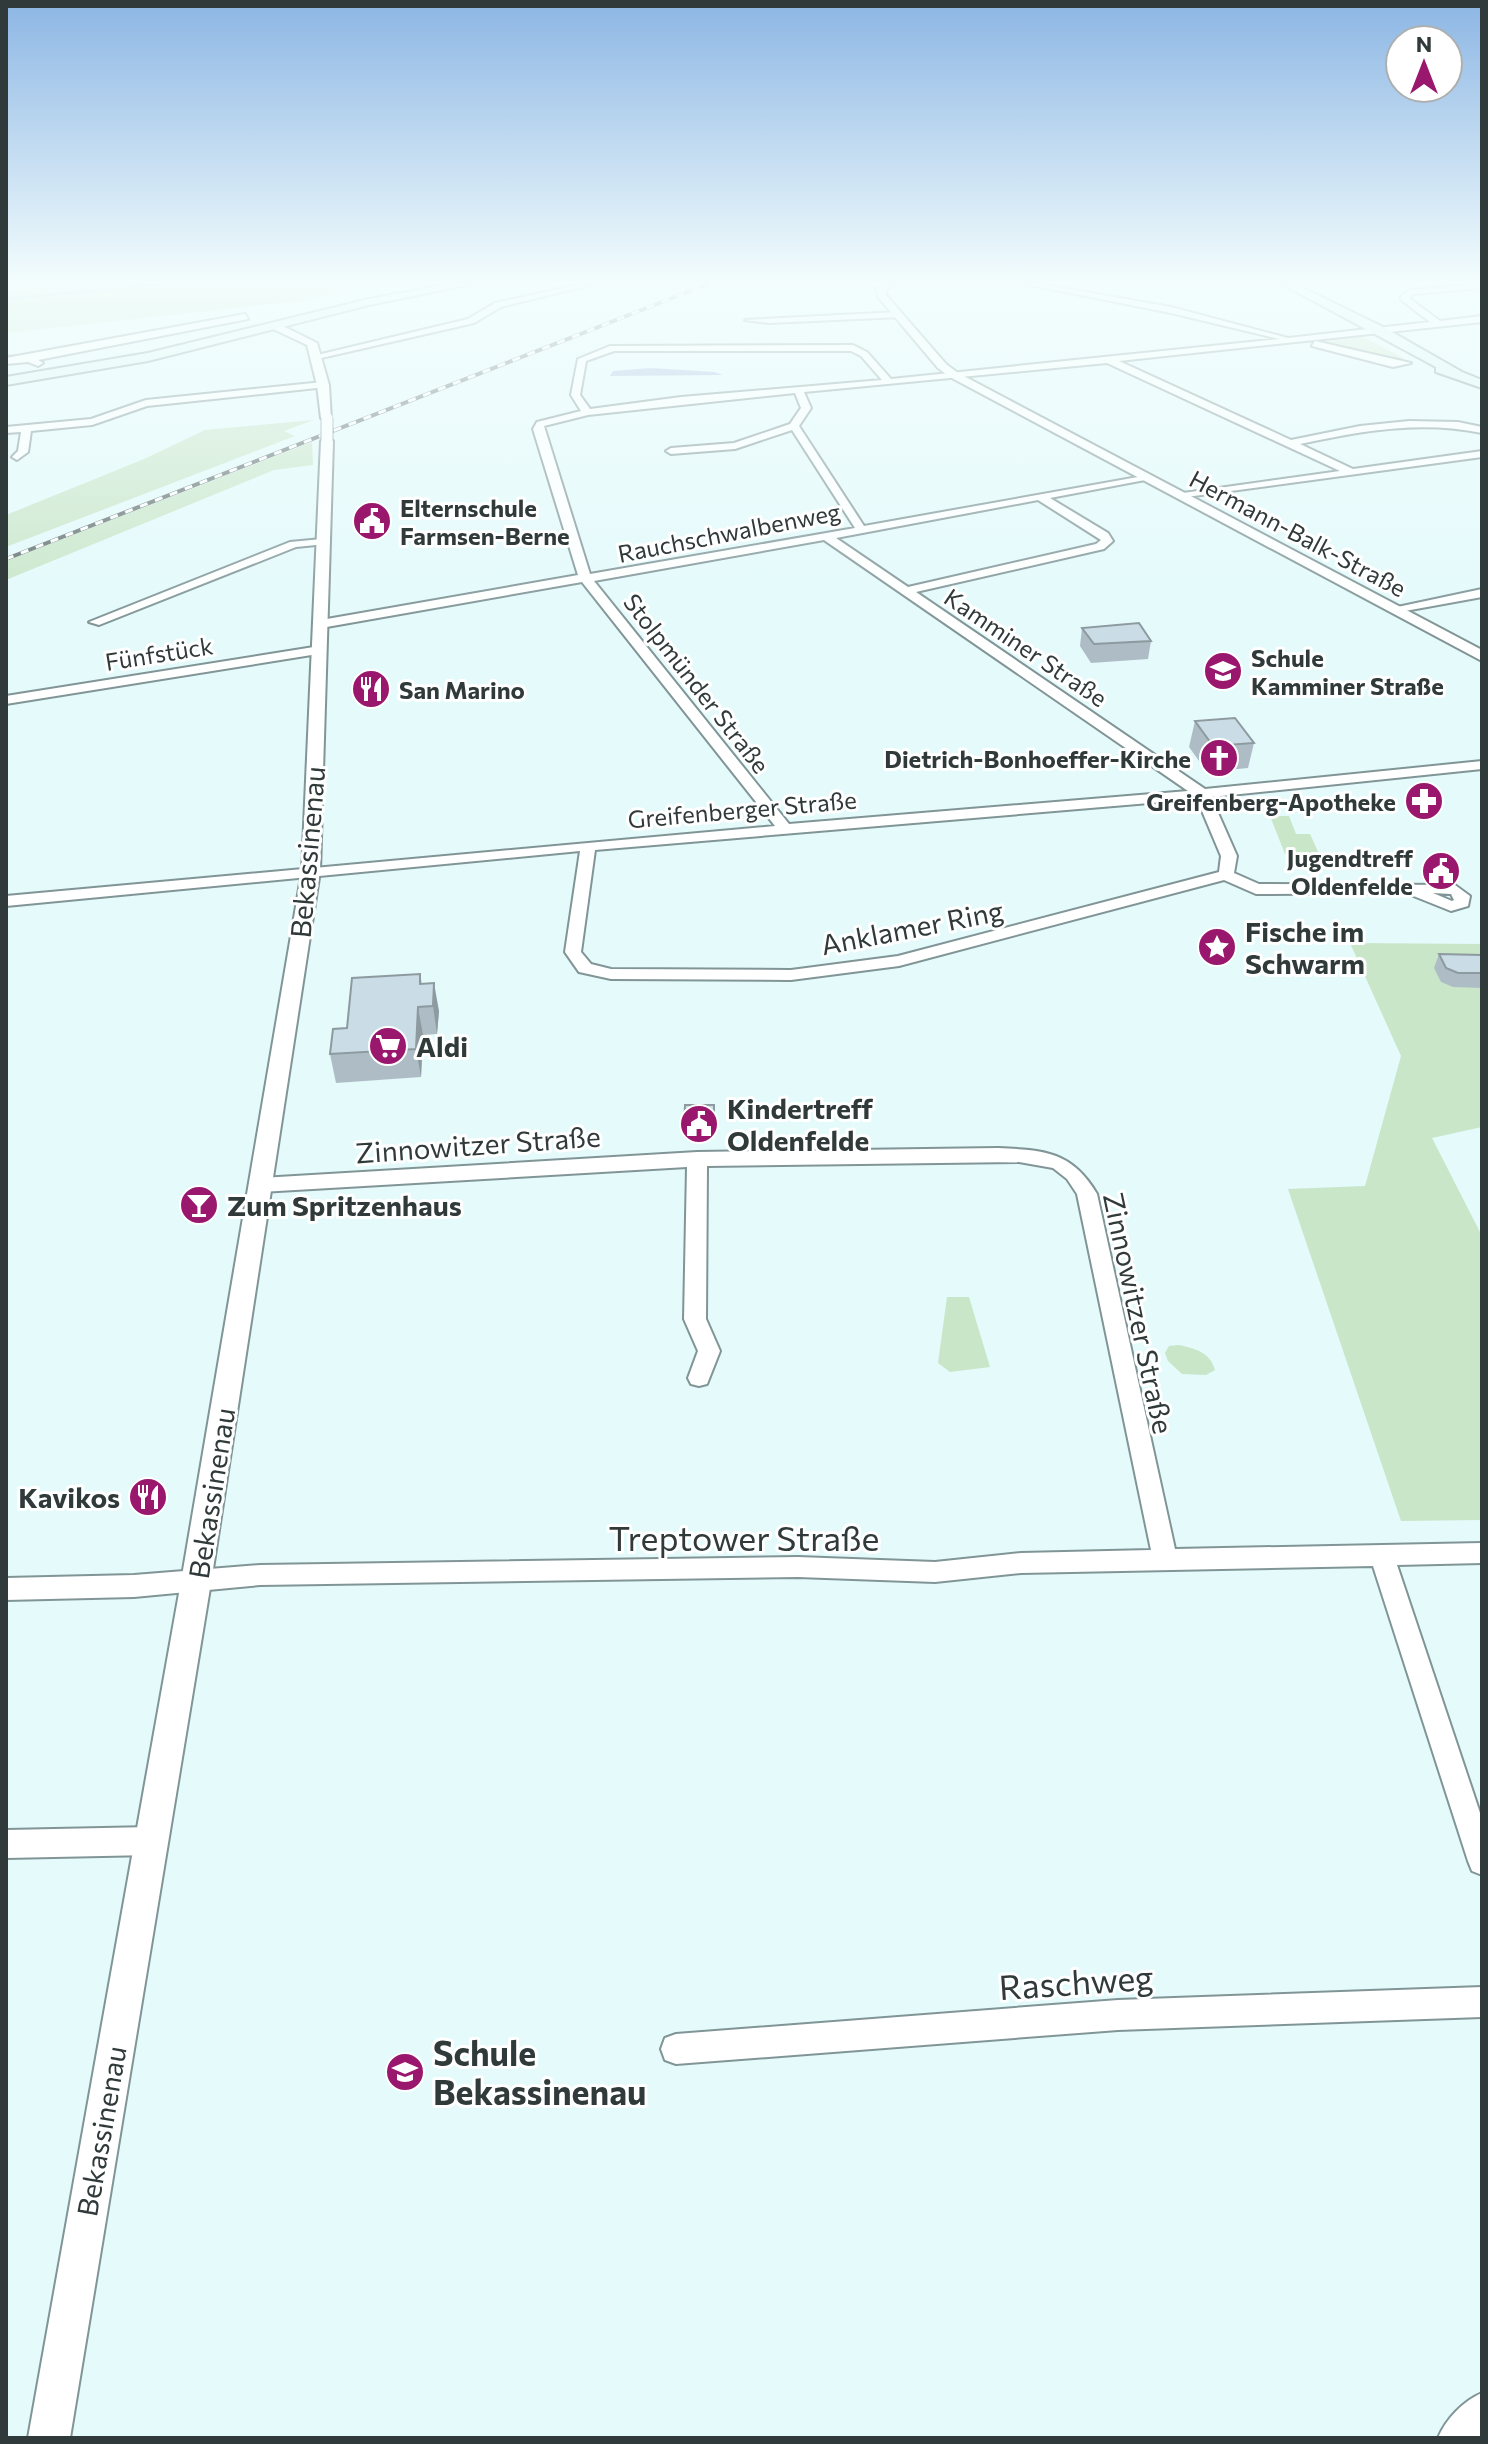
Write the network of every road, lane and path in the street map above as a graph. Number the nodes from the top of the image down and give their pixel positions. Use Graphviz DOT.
graph roads {
  1 [pos="195,398"];
  2 [pos="325,398"];
  3 [pos="575,398"];
  4 [pos="715,398"];
  5 [pos="804,398"];
  6 [pos="997,398"];
  7 [pos="1190,398"];
  8 [pos="588,412"];
  9 [pos="794,426"];
  10 [pos="26,429"];
  11 [pos="6,430"];
  12 [pos="1482,430"];
  13 [pos="1288,444"];
  14 [pos="671,451"];
  15 [pos="1482,454"];
  16 [pos="17,457"];
  17 [pos="1351,472"];
  18 [pos="1145,477"];
  19 [pos="1183,496"];
  20 [pos="1041,497"];
  21 [pos="861,529"];
  22 [pos="826,536"];
  23 [pos="322,542"];
  24 [pos="585,578"];
  25 [pos="906,591"];
  26 [pos="1482,593"];
  27 [pos="1394,609"];
  28 [pos="95,622"];
  29 [pos="321,624"];
  30 [pos="320,650"];
  31 [pos="1482,656"];
  32 [pos="6,700"];
  33 [pos="1482,765"];
  34 [pos="1202,794"];
  35 [pos="785,829"];
  36 [pos="588,846"];
  37 [pos="311,871"];
  38 [pos="1226,875"];
  39 [pos="1410,889"];
  40 [pos="6,901"];
  41 [pos="697,1158"];
  42 [pos="261,1185"];
  43 [pos="699,1378"];
  44 [pos="1482,1553"];
  45 [pos="1381,1554"];
  46 [pos="1165,1558"];
  47 [pos="196,1582"];
  48 [pos="6,1589"];
  49 [pos="151,1841"];
  50 [pos="6,1844"];
  51 [pos="1482,1861"];
  52 [pos="1482,2002"];
  53 [pos="676,2049"];
  54 [pos="1482,2411"];
  55 [pos="49,2438"];
  56 [pos="1456,2438"];
  1 -- 10 [label="street"];
  2 -- 23 [label="street, Bekassinenau, bridge"];
  3 -- 8 [label="street"];
  4 -- 8 [label="street"];
  5 -- 9 [label="street"];
  6 -- 18 [label="street, Hermann-Balk-Straße"];
  7 -- 13 [label="street"];
  8 -- 24 [label="street, Stolpmünder Straße"];
  9 -- 14 [label="street"];
  9 -- 21 [label="street"];
  10 -- 11 [label="street"];
  10 -- 16 [label="street"];
  12 -- 13 [label="street"];
  13 -- 17 [label="street"];
  15 -- 17 [label="street"];
  17 -- 19 [label="street"];
  18 -- 19 [label="street, Hermann-Balk-Straße"];
  18 -- 20 [label="street, Rauchschwalbenweg"];
  19 -- 27 [label="street, Hermann-Balk-Straße"];
  20 -- 21 [label="street, Rauchschwalbenweg"];
  20 -- 25 [label="street"];
  21 -- 22 [label="street, Rauchschwalbenweg"];
  22 -- 24 [label="street, Rauchschwalbenweg"];
  22 -- 25 [label="street, Kamminer Straße"];
  23 -- 28 [label="street"];
  23 -- 29 [label="street, Bekassinenau"];
  24 -- 29 [label="street, Rauchschwalbenweg"];
  24 -- 35 [label="street, Stolpmünder Straße"];
  25 -- 34 [label="street, Kamminer Straße"];
  26 -- 27 [label="street"];
  27 -- 31 [label="street, Hermann-Balk-Straße"];
  29 -- 30 [label="street, Bekassinenau"];
  30 -- 32 [label="street, Fünfstück"];
  30 -- 37 [label="street, Bekassinenau"];
  33 -- 34 [label="street, Greifenberger Straße"];
  34 -- 35 [label="street, Greifenberger Straße"];
  34 -- 38 [label="street"];
  35 -- 36 [label="street, Greifenberger Straße"];
  36 -- 37 [label="street, Greifenberger Straße"];
  36 -- 38 [label="street, Anklamer Ring"];
  37 -- 40 [label="street, Greifenberger Straße"];
  37 -- 42 [label="street, Bekassinenau"];
  38 -- 39 [label="street"];
  41 -- 42 [label="street, Zinnowitzer Straße"];
  41 -- 43 [label="street"];
  41 -- 46 [label="street, Zinnowitzer Straße"];
  42 -- 47 [label="street, Bekassinenau"];
  44 -- 45 [label="street, Treptower Straße"];
  45 -- 46 [label="street, Treptower Straße"];
  45 -- 51 [label="street"];
  46 -- 47 [label="street, Treptower Straße"];
  47 -- 48 [label="street, Treptower Straße"];
  47 -- 49 [label="street, Bekassinenau"];
  49 -- 50 [label="street"];
  49 -- 55 [label="street, Bekassinenau"];
  52 -- 53 [label="street, Raschweg"];
  54 -- 56 [label="street"];
}
